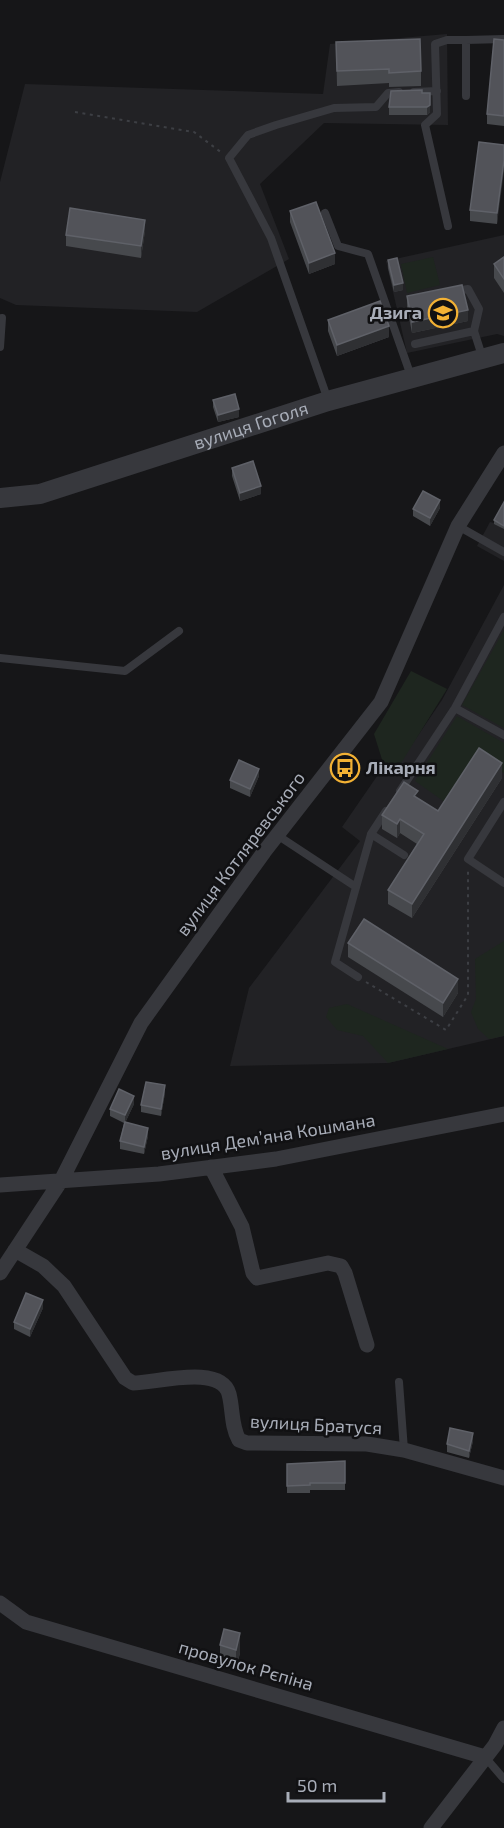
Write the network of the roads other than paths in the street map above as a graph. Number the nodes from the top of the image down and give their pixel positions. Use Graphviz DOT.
graph roads {
  1 [pos="504,39"];
  2 [pos="466,40"];
  3 [pos="437,91"];
  4 [pos="466,96"];
  5 [pos="325,213"];
  6 [pos="448,226"];
  7 [pos="447,292"];
  8 [pos="384,304"];
  9 [pos="374,308"];
  10 [pos="2,318"];
  11 [pos="474,331"];
  12 [pos="415,344"];
  13 [pos="0,347"];
  14 [pos="504,353"];
  15 [pos="483,359"];
  16 [pos="412,378"];
  17 [pos="328,401"];
  18 [pos="504,453"];
  19 [pos="0,498"];
  20 [pos="458,526"];
  21 [pos="504,552"];
  22 [pos="504,617"];
  23 [pos="179,632"];
  24 [pos="0,658"];
  25 [pos="455,708"];
  26 [pos="504,735"];
  27 [pos="396,795"];
  28 [pos="504,802"];
  29 [pos="390,805"];
  30 [pos="371,834"];
  31 [pos="277,835"];
  32 [pos="404,855"];
  33 [pos="504,883"];
  34 [pos="356,887"];
  35 [pos="358,977"];
  36 [pos="504,1114"];
  37 [pos="211,1167"];
  38 [pos="62,1179"];
  39 [pos="0,1185"];
  40 [pos="15,1250"];
  41 [pos="0,1273"];
  42 [pos="367,1346"];
  43 [pos="399,1382"];
  44 [pos="404,1450"];
  45 [pos="504,1478"];
  46 [pos="0,1603"];
  47 [pos="504,1728"];
  48 [pos="500,1746"];
  49 [pos="485,1757"];
  50 [pos="504,1779"];
  51 [pos="431,1828"];
  1 -- 2 [label="lane"];
  2 -- 3 [label="lane"];
  2 -- 4 [label="lane"];
  3 -- 6 [label="lane"];
  3 -- 17 [label="lane"];
  5 -- 8 [label="lane"];
  7 -- 11 [label="lane"];
  8 -- 9 [label="lane"];
  8 -- 16 [label="lane"];
  10 -- 13 [label="lane"];
  11 -- 12 [label="lane"];
  11 -- 15 [label="lane"];
  14 -- 15 [label="street, вулиця Гоголя"];
  15 -- 16 [label="street, вулиця Гоголя"];
  16 -- 17 [label="street, вулиця Гоголя"];
  17 -- 19 [label="street, вулиця Гоголя"];
  18 -- 20 [label="street, вулиця Котляревського"];
  20 -- 21 [label="lane"];
  20 -- 31 [label="street, вулиця Котляревського"];
  22 -- 25 [label="lane"];
  23 -- 24 [label="lane"];
  25 -- 26 [label="lane"];
  25 -- 27 [label="lane"];
  28 -- 33 [label="lane"];
  29 -- 30 [label="lane"];
  30 -- 32 [label="lane"];
  30 -- 34 [label="lane"];
  31 -- 34 [label="lane"];
  31 -- 38 [label="street, вулиця Котляревського"];
  34 -- 35 [label="lane"];
  36 -- 37 [label="street, вулиця Демʼяна Кошмана"];
  37 -- 38 [label="street, вулиця Демʼяна Кошмана"];
  37 -- 42 [label="street"];
  38 -- 39 [label="street, вулиця Демʼяна Кошмана"];
  38 -- 40 [label="street, вулиця Котляревського"];
  40 -- 41 [label="street, вулиця Котляревського"];
  40 -- 44 [label="street, вулиця Братуся"];
  43 -- 44 [label="lane"];
  44 -- 45 [label="street, вулиця Братуся"];
  46 -- 49 [label="street, провулок Рєпіна"];
  47 -- 48 [label="street"];
  48 -- 49 [label="street"];
  49 -- 50 [label="lane"];
  49 -- 51 [label="street"];
}
